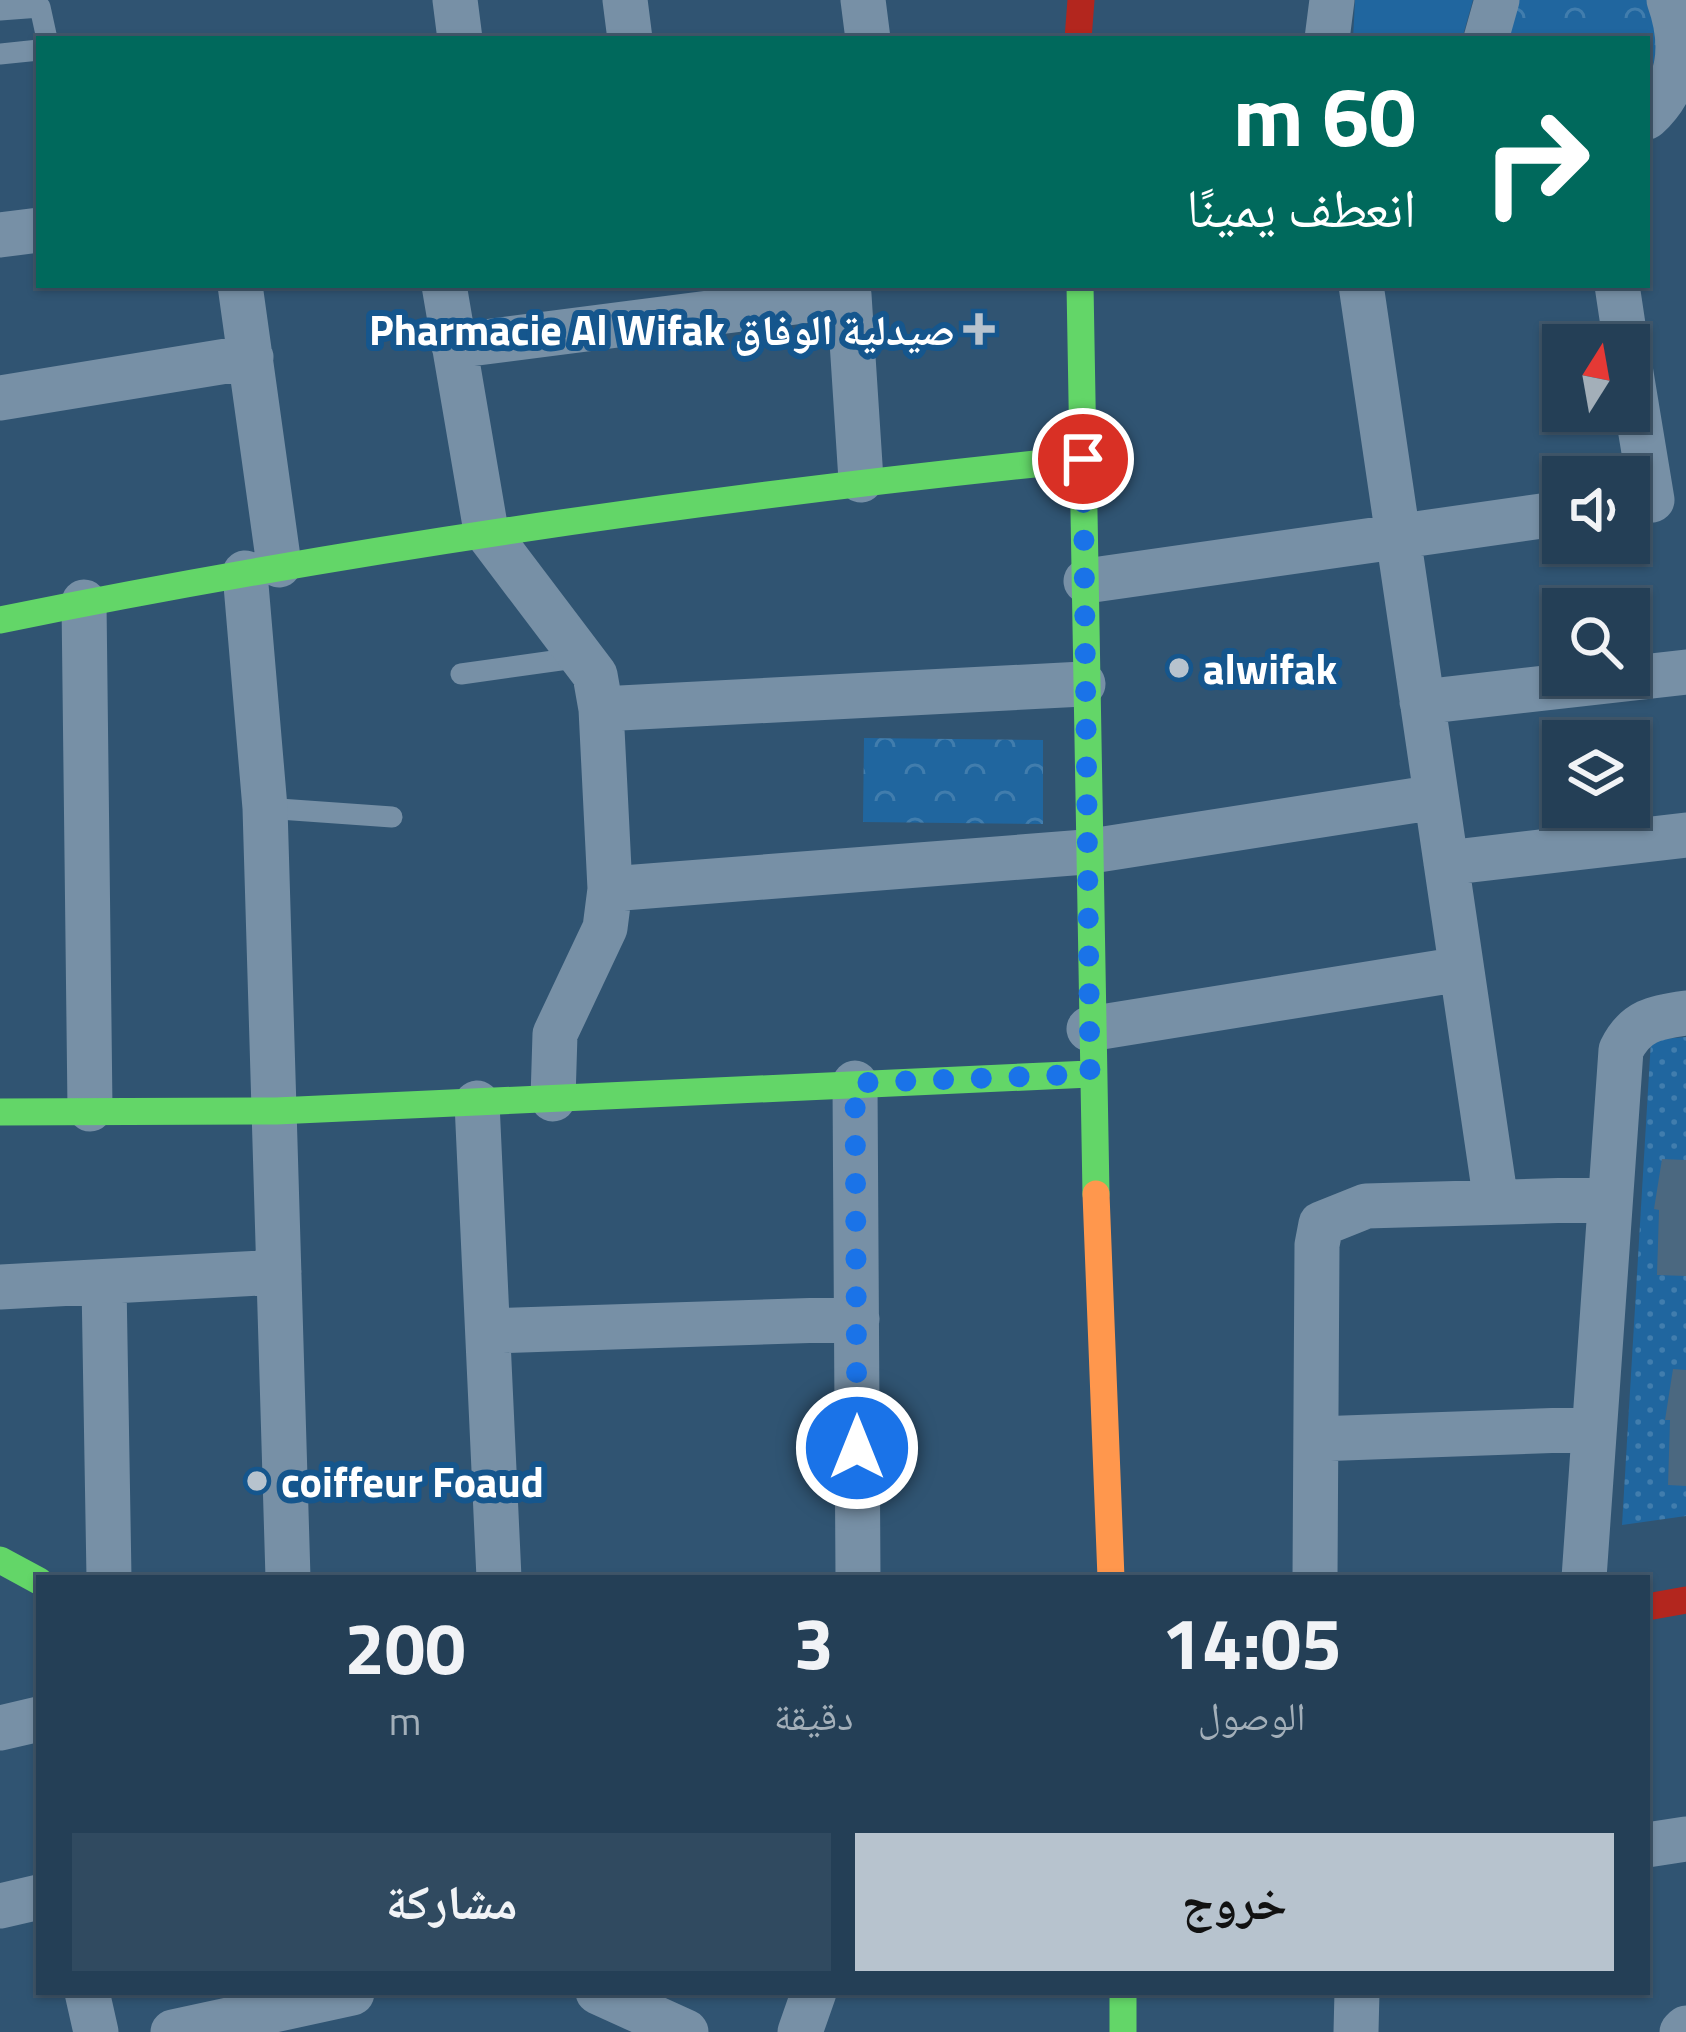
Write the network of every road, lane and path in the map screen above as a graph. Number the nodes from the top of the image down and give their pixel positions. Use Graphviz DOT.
graph roads {
  1 [pos="455,0"];
  2 [pos="625,0"];
  3 [pos="863,0"];
  4 [pos="1082,0"];
  5 [pos="1332,0"];
  6 [pos="1497,0"];
  7 [pos="1670,0"];
  8 [pos="0,10"];
  9 [pos="45,36"];
  10 [pos="460,36"];
  11 [pos="630,36"];
  12 [pos="868,36"];
  13 [pos="1078,36"];
  14 [pos="1327,36"];
  15 [pos="1487,36"];
  16 [pos="36,50"];
  17 [pos="0,54"];
  18 [pos="1650,113"];
  19 [pos="36,230"];
  20 [pos="0,235"];
  21 [pos="240,288"];
  22 [pos="444,288"];
  23 [pos="1080,288"];
  24 [pos="1360,288"];
  25 [pos="1617,288"];
  26 [pos="1623,324"];
  27 [pos="454,346"];
  28 [pos="251,357"];
  29 [pos="0,398"];
  30 [pos="1643,432"];
  31 [pos="1083,459"];
  32 [pos="862,480"];
  33 [pos="1656,499"];
  34 [pos="1542,516"];
  35 [pos="486,531"];
  36 [pos="1398,538"];
  37 [pos="262,569"];
  38 [pos="1086,581"];
  39 [pos="84,602"];
  40 [pos="0,620"];
  41 [pos="583,657"];
  42 [pos="1686,672"];
  43 [pos="461,674"];
  44 [pos="1083,684"];
  45 [pos="1422,702"];
  46 [pos="601,709"];
  47 [pos="1436,797"];
  48 [pos="265,808"];
  49 [pos="392,817"];
  50 [pos="1686,835"];
  51 [pos="1085,852"];
  52 [pos="1446,863"];
  53 [pos="610,889"];
  54 [pos="1461,969"];
  55 [pos="1686,1013"];
  56 [pos="1089,1029"];
  57 [pos="1090,1074"];
  58 [pos="855,1083"];
  59 [pos="553,1099"];
  60 [pos="477,1103"];
  61 [pos="90,1109"];
  62 [pos="276,1111"];
  63 [pos="0,1112"];
  64 [pos="1609,1199"];
  65 [pos="1496,1202"];
  66 [pos="279,1272"];
  67 [pos="104,1283"];
  68 [pos="0,1287"];
  69 [pos="857,1319"];
  70 [pos="489,1331"];
  71 [pos="1594,1429"];
  72 [pos="1316,1439"];
  73 [pos="0,1560"];
  74 [pos="109,1575"];
  75 [pos="288,1575"];
  76 [pos="499,1575"];
  77 [pos="858,1575"];
  78 [pos="1111,1575"];
  79 [pos="1315,1575"];
  80 [pos="1584,1575"];
  81 [pos="36,1578"];
  82 [pos="1686,1600"];
  83 [pos="1650,1606"];
  84 [pos="36,1720"];
  85 [pos="0,1728"];
  86 [pos="1686,1839"];
  87 [pos="1650,1845"];
  88 [pos="36,1899"];
  89 [pos="0,1906"];
  90 [pos="88,1995"];
  91 [pos="343,1995"];
  92 [pos="353,1995"];
  93 [pos="614,1995"];
  94 [pos="813,1995"];
  95 [pos="1123,1995"];
  96 [pos="1357,1995"];
  97 [pos="650,2002"];
  98 [pos="96,2032"];
  99 [pos="173,2032"];
  100 [pos="362,2032"];
  101 [pos="686,2032"];
  102 [pos="800,2032"];
  103 [pos="1123,2032"];
  104 [pos="1356,2032"];
  1 -- 10 [label="street"];
  2 -- 11 [label="street"];
  3 -- 12 [label="street"];
  4 -- 13 [label="street"];
  5 -- 14 [label="street"];
  6 -- 15 [label="street"];
  7 -- 18 [label="street"];
  8 -- 9 [label="lane"];
  16 -- 17 [label="lane"];
  19 -- 20 [label="street"];
  21 -- 28 [label="street"];
  22 -- 27 [label="street"];
  23 -- 31 [label="street"];
  24 -- 36 [label="street"];
  25 -- 26 [label="street"];
  27 -- 32 [label="street"];
  27 -- 35 [label="street"];
  28 -- 29 [label="street"];
  28 -- 37 [label="street"];
  30 -- 33 [label="street"];
  31 -- 32 [label="street"];
  31 -- 38 [label="street"];
  32 -- 35 [label="street"];
  34 -- 36 [label="street"];
  35 -- 37 [label="street"];
  35 -- 41 [label="street"];
  36 -- 38 [label="street"];
  36 -- 45 [label="street"];
  37 -- 39 [label="street"];
  37 -- 48 [label="street"];
  38 -- 44 [label="street"];
  39 -- 40 [label="street"];
  39 -- 61 [label="street"];
  41 -- 43 [label="lane"];
  41 -- 46 [label="street"];
  42 -- 45 [label="street"];
  44 -- 46 [label="street"];
  44 -- 51 [label="street"];
  45 -- 47 [label="street"];
  46 -- 53 [label="street"];
  47 -- 51 [label="street"];
  47 -- 52 [label="street"];
  48 -- 49 [label="lane"];
  48 -- 62 [label="street"];
  50 -- 52 [label="street"];
  51 -- 53 [label="street"];
  51 -- 56 [label="street"];
  52 -- 54 [label="street"];
  53 -- 59 [label="street"];
  54 -- 56 [label="street"];
  54 -- 65 [label="street"];
  55 -- 64 [label="street"];
  56 -- 57 [label="street"];
  57 -- 58 [label="street"];
  57 -- 78 [label="street"];
  58 -- 59 [label="street"];
  58 -- 69 [label="street"];
  59 -- 60 [label="street"];
  60 -- 62 [label="street"];
  60 -- 70 [label="street"];
  61 -- 62 [label="street"];
  61 -- 63 [label="street"];
  62 -- 66 [label="street"];
  64 -- 65 [label="street"];
  64 -- 71 [label="street"];
  65 -- 72 [label="street"];
  66 -- 67 [label="street"];
  66 -- 75 [label="street"];
  67 -- 68 [label="street"];
  67 -- 74 [label="street"];
  69 -- 70 [label="street"];
  69 -- 77 [label="street"];
  70 -- 76 [label="street"];
  71 -- 72 [label="street"];
  71 -- 80 [label="street"];
  72 -- 79 [label="street"];
  73 -- 81 [label="street"];
  82 -- 83 [label="street"];
  84 -- 85 [label="street"];
  86 -- 87 [label="street"];
  88 -- 89 [label="street"];
  90 -- 98 [label="street"];
  91 -- 99 [label="street"];
  92 -- 100 [label="street"];
  93 -- 97 [label="street"];
  94 -- 102 [label="street"];
  95 -- 103 [label="street"];
  96 -- 104 [label="street"];
  97 -- 101 [label="street"];
}
